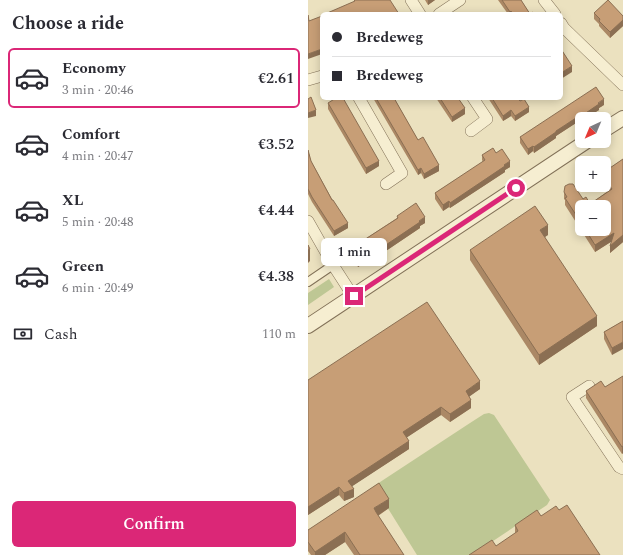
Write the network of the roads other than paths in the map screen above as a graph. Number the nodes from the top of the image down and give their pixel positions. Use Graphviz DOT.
graph roads {
  1 [pos="411,0"];
  2 [pos="460,0"];
  3 [pos="544,0"];
  4 [pos="419,12"];
  5 [pos="442,12"];
  6 [pos="553,12"];
  7 [pos="563,26"];
  8 [pos="320,77"];
  9 [pos="308,80"];
  10 [pos="623,85"];
  11 [pos="360,100"];
  12 [pos="474,100"];
  13 [pos="623,118"];
  14 [pos="611,126"];
  15 [pos="471,131"];
  16 [pos="577,148"];
  17 [pos="386,184"];
  18 [pos="308,221"];
  19 [pos="334,265"];
  20 [pos="308,282"];
  21 [pos="354,296"];
  22 [pos="308,326"];
  23 [pos="589,386"];
  24 [pos="623,469"];
  1 -- 4 [label="street"];
  2 -- 5 [label="street"];
  3 -- 6 [label="street"];
  7 -- 10 [label="street"];
  8 -- 9 [label="street"];
  11 -- 17 [label="street"];
  12 -- 15 [label="street"];
  13 -- 14 [label="street"];
  16 -- 21 [label="street"];
  18 -- 19 [label="street"];
  19 -- 20 [label="street"];
  19 -- 21 [label="street"];
  21 -- 22 [label="street"];
  23 -- 24 [label="street"];
}
